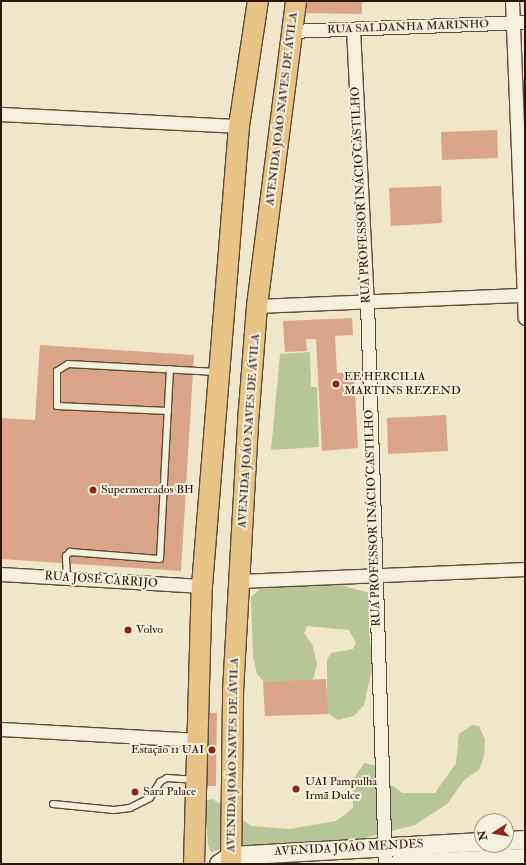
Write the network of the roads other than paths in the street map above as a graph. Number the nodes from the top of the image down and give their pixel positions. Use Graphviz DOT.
graph roads {
  1 [pos="258,1"];
  2 [pos="296,1"];
  3 [pos="512,1"];
  4 [pos="519,22"];
  5 [pos="353,29"];
  6 [pos="291,31"];
  7 [pos="1,114"];
  8 [pos="240,126"];
  9 [pos="525,295"];
  10 [pos="366,302"];
  11 [pos="257,306"];
  12 [pos="525,318"];
  13 [pos="170,369"];
  14 [pos="218,372"];
  15 [pos="168,411"];
  16 [pos="525,569"];
  17 [pos="1,574"];
  18 [pos="374,575"];
  19 [pos="67,578"];
  20 [pos="240,581"];
  21 [pos="202,586"];
  22 [pos="1,729"];
  23 [pos="195,740"];
  24 [pos="195,780"];
  25 [pos="53,804"];
  26 [pos="525,840"];
  27 [pos="514,841"];
  28 [pos="474,842"];
  29 [pos="384,846"];
  30 [pos="525,858"];
  31 [pos="227,861"];
  32 [pos="194,864"];
  33 [pos="385,864"];
  34 [pos="398,864"];
  1 -- 8 [label="main road"];
  2 -- 6 [label="main road, AVENIDA JOÃO NAVES DE ÁVILA"];
  3 -- 4 [label="street"];
  4 -- 5 [label="street, RUA SALDANHA MARINHO"];
  4 -- 9 [label="street"];
  5 -- 6 [label="street, RUA SALDANHA MARINHO"];
  5 -- 10 [label="street, RUA PROFESSOR INÁCIO CASTILHO"];
  6 -- 11 [label="main road, AVENIDA JOÃO NAVES DE ÁVILA"];
  7 -- 8 [label="street"];
  8 -- 14 [label="main road"];
  9 -- 10 [label="street"];
  9 -- 12 [label="street"];
  10 -- 11 [label="street"];
  10 -- 18 [label="street, RUA PROFESSOR INÁCIO CASTILHO"];
  11 -- 20 [label="main road, AVENIDA JOÃO NAVES DE ÁVILA"];
  13 -- 14 [label="lane"];
  13 -- 15 [label="lane"];
  13 -- 15 [label="lane"];
  14 -- 21 [label="main road"];
  15 -- 19 [label="lane"];
  16 -- 18 [label="street"];
  17 -- 19 [label="street, RUA JOSÉ CARRIJO"];
  18 -- 20 [label="street"];
  18 -- 29 [label="street, RUA PROFESSOR INÁCIO CASTILHO"];
  19 -- 21 [label="street, RUA JOSÉ CARRIJO"];
  20 -- 31 [label="main road, AVENIDA JOÃO NAVES DE ÁVILA"];
  21 -- 23 [label="main road"];
  22 -- 23 [label="street"];
  23 -- 24 [label="main road"];
  24 -- 25 [label="lane"];
  24 -- 32 [label="main road"];
  26 -- 27 [label="street"];
  28 -- 29 [label="street, AVENIDA JOÃO MENDES"];
  29 -- 31 [label="street, AVENIDA JOÃO MENDES"];
  29 -- 33 [label="street, RUA PROFESSOR INÁCIO CASTILHO"];
  30 -- 34 [label="street, AVENIDA JOÃO MENDES"];
}
